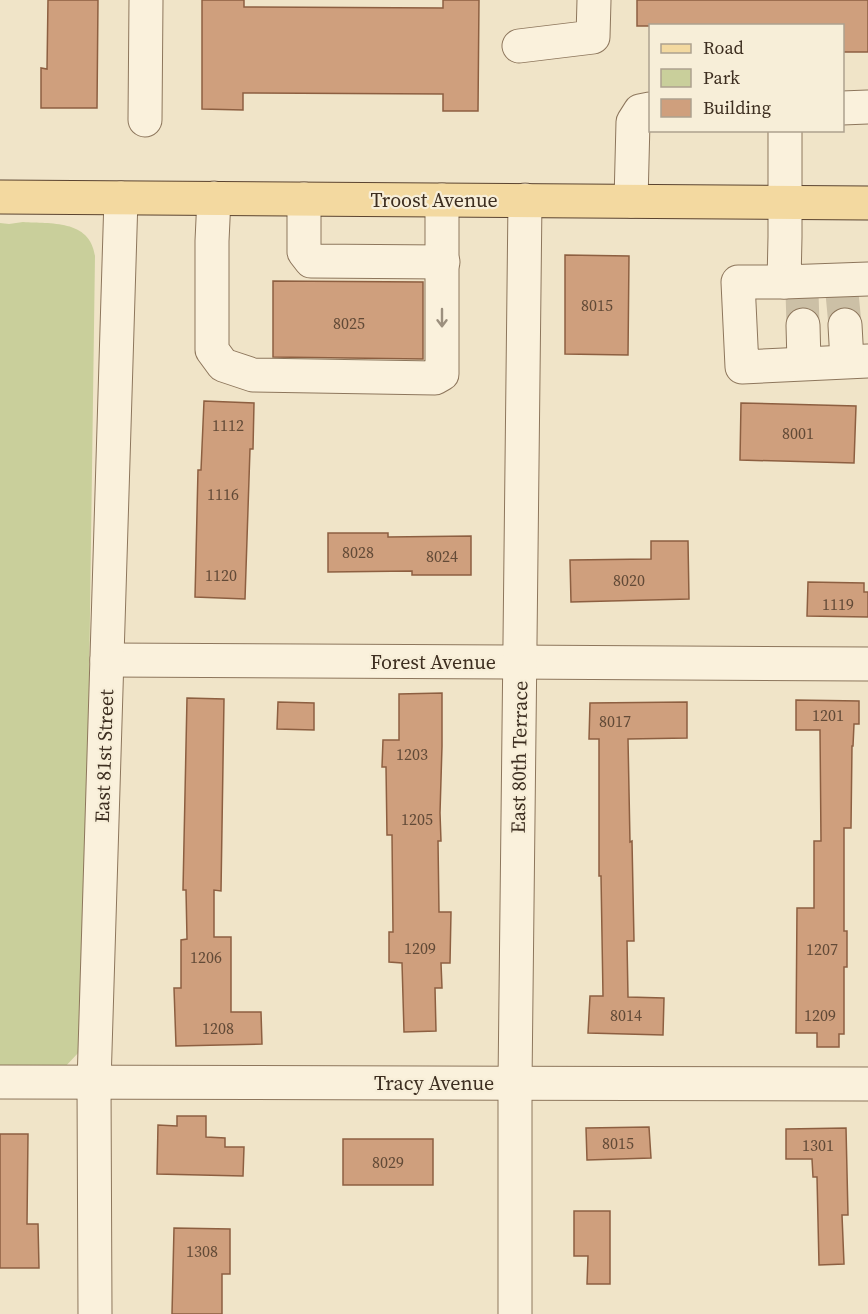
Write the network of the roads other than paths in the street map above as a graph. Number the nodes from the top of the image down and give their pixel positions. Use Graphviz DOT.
graph roads {
  1 [pos="146,0"];
  2 [pos="594,0"];
  3 [pos="519,45"];
  4 [pos="868,107"];
  5 [pos="844,108"];
  6 [pos="649,109"];
  7 [pos="145,120"];
  8 [pos="784,132"];
  9 [pos="0,197"];
  10 [pos="121,198"];
  11 [pos="214,198"];
  12 [pos="304,199"];
  13 [pos="442,200"];
  14 [pos="525,200"];
  15 [pos="631,201"];
  16 [pos="784,202"];
  17 [pos="868,203"];
  18 [pos="442,262"];
  19 [pos="851,284"];
  20 [pos="796,285"];
  21 [pos="803,325"];
  22 [pos="845,326"];
  23 [pos="857,361"];
  24 [pos="804,363"];
  25 [pos="107,660"];
  26 [pos="520,662"];
  27 [pos="868,664"];
  28 [pos="0,1082"];
  29 [pos="93,1083"];
  30 [pos="515,1083"];
  31 [pos="868,1084"];
  32 [pos="95,1314"];
  33 [pos="515,1314"];
  1 -- 7 [label="street"];
  2 -- 3 [label="street"];
  4 -- 5 [label="street"];
  6 -- 15 [label="street"];
  8 -- 16 [label="street"];
  9 -- 10 [label="main road, Troost Avenue"];
  10 -- 11 [label="main road, Troost Avenue"];
  10 -- 25 [label="street, East 81st Street"];
  11 -- 12 [label="main road, Troost Avenue"];
  18 -- 11 [label="street, one-way"];
  12 -- 13 [label="main road, Troost Avenue"];
  12 -- 18 [label="street"];
  13 -- 14 [label="main road, Troost Avenue"];
  13 -- 18 [label="street"];
  14 -- 15 [label="main road, Troost Avenue"];
  14 -- 26 [label="street, East 80th Terrace"];
  15 -- 16 [label="main road, Troost Avenue"];
  16 -- 17 [label="main road, Troost Avenue"];
  16 -- 20 [label="street"];
  19 -- 20 [label="street"];
  20 -- 24 [label="street"];
  21 -- 24 [label="street"];
  22 -- 23 [label="street"];
  23 -- 24 [label="street"];
  25 -- 26 [label="street, Forest Avenue"];
  25 -- 29 [label="street, East 81st Street"];
  26 -- 27 [label="street, Forest Avenue"];
  26 -- 30 [label="street, East 80th Terrace"];
  28 -- 29 [label="street, Tracy Avenue"];
  29 -- 30 [label="street, Tracy Avenue"];
  29 -- 32 [label="street, East 81st Street"];
  30 -- 31 [label="street, Tracy Avenue"];
  30 -- 33 [label="street, East 80th Terrace"];
}
